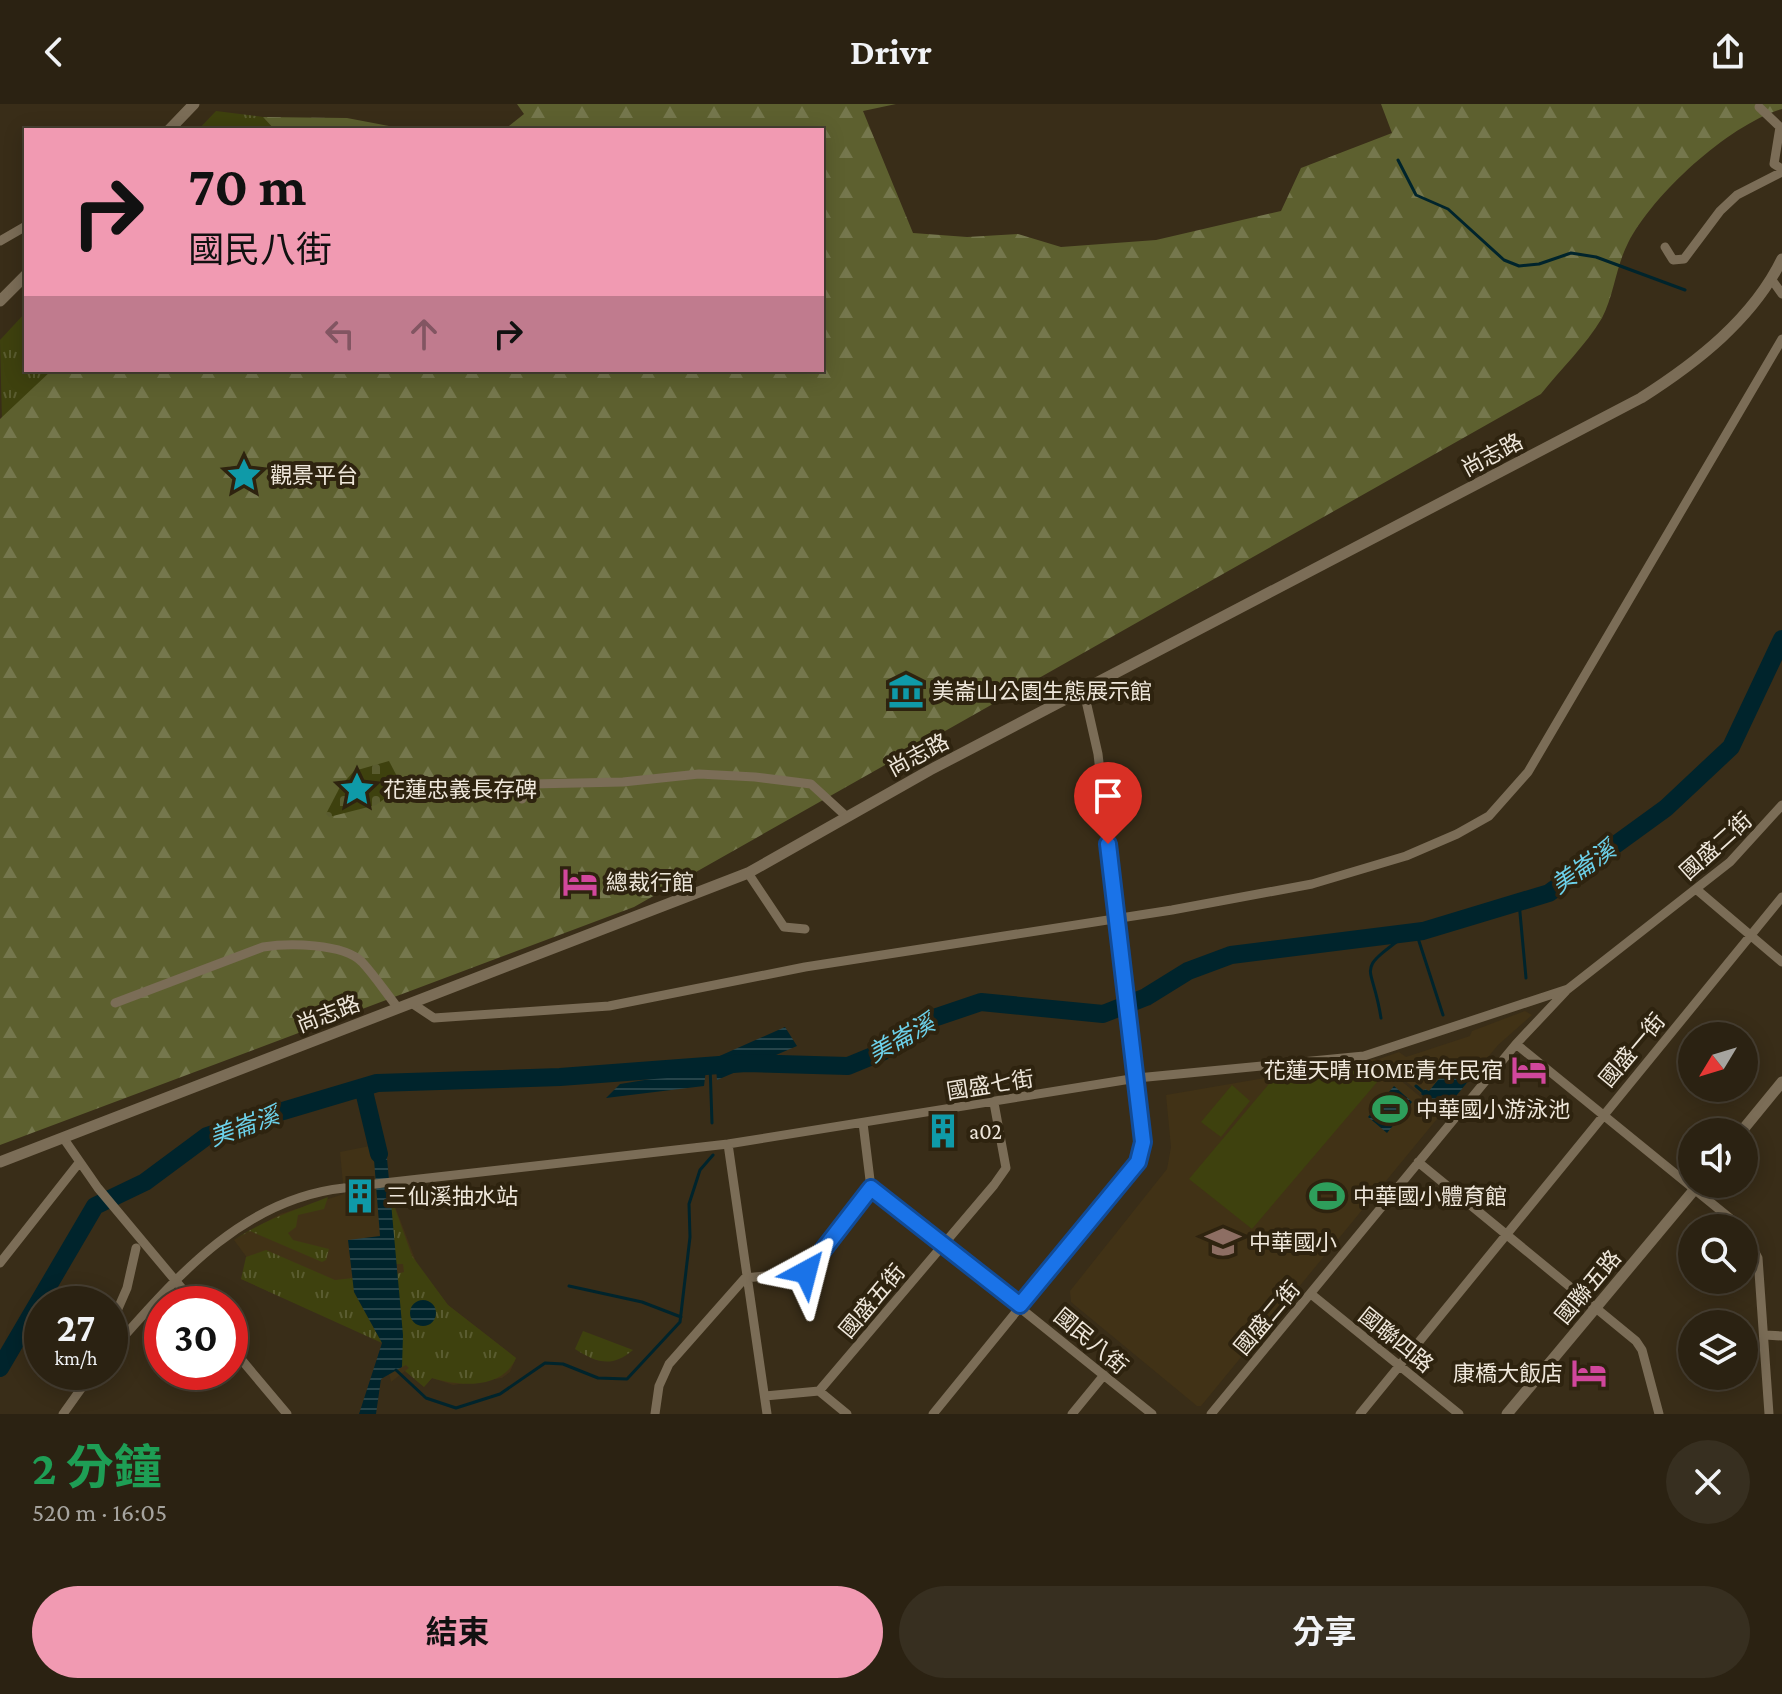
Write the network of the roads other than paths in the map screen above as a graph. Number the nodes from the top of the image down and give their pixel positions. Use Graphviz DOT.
graph roads {
  1 [pos="194,104"];
  2 [pos="1759,107"];
  3 [pos="171,128"];
  4 [pos="1782,170"];
  5 [pos="24,227"];
  6 [pos="0,241"];
  7 [pos="1665,247"];
  8 [pos="1782,259"];
  9 [pos="24,277"];
  10 [pos="1772,280"];
  11 [pos="1782,294"];
  12 [pos="0,301"];
  13 [pos="1782,339"];
  14 [pos="1084,692"];
  15 [pos="522,799"];
  16 [pos="1782,805"];
  17 [pos="847,817"];
  18 [pos="748,873"];
  19 [pos="1696,889"];
  20 [pos="1782,897"];
  21 [pos="805,929"];
  22 [pos="1750,935"];
  23 [pos="1782,962"];
  24 [pos="1595,969"];
  25 [pos="1568,989"];
  26 [pos="115,1003"];
  27 [pos="413,1004"];
  28 [pos="398,1008"];
  29 [pos="1516,1044"];
  30 [pos="1782,1082"];
  31 [pos="994,1103"];
  32 [pos="1602,1114"];
  33 [pos="1752,1118"];
  34 [pos="863,1123"];
  35 [pos="64,1139"];
  36 [pos="728,1144"];
  37 [pos="0,1162"];
  38 [pos="1418,1162"];
  39 [pos="78,1164"];
  40 [pos="1678,1173"];
  41 [pos="375,1184"];
  42 [pos="344,1188"];
  43 [pos="871,1188"];
  44 [pos="1687,1198"];
  45 [pos="1708,1198"];
  46 [pos="1726,1214"];
  47 [pos="1506,1233"];
  48 [pos="944,1244"];
  49 [pos="136,1248"];
  50 [pos="1758,1258"];
  51 [pos="0,1263"];
  52 [pos="745,1278"];
  53 [pos="175,1280"];
  54 [pos="127,1286"];
  55 [pos="180,1286"];
  56 [pos="1311,1294"];
  57 [pos="1020,1305"];
  58 [pos="1597,1307"];
  59 [pos="128,1331"];
  60 [pos="1765,1335"];
  61 [pos="1782,1336"];
  62 [pos="1397,1365"];
  63 [pos="248,1367"];
  64 [pos="1104,1375"];
  65 [pos="80,1390"];
  66 [pos="819,1391"];
  67 [pos="765,1396"];
  68 [pos="63,1414"];
  69 [pos="287,1414"];
  70 [pos="655,1414"];
  71 [pos="767,1414"];
  72 [pos="847,1414"];
  73 [pos="933,1414"];
  74 [pos="1072,1414"];
  75 [pos="1152,1414"];
  76 [pos="1211,1414"];
  77 [pos="1360,1414"];
  78 [pos="1459,1414"];
  79 [pos="1507,1414"];
  80 [pos="1659,1414"];
  81 [pos="1769,1414"];
  1 -- 3 [label="street"];
  2 -- 4 [label="street"];
  4 -- 7 [label="street"];
  5 -- 6 [label="street"];
  8 -- 10 [label="street, 尚志路"];
  9 -- 12 [label="street"];
  10 -- 11 [label="street"];
  10 -- 14 [label="street, 尚志路"];
  13 -- 27 [label="street"];
  14 -- 17 [label="street, 尚志路"];
  14 -- 57 [label="street"];
  15 -- 17 [label="street"];
  16 -- 19 [label="street, 國盛二街"];
  17 -- 18 [label="street, 尚志路"];
  18 -- 21 [label="street"];
  18 -- 27 [label="street, 尚志路"];
  19 -- 22 [label="street"];
  19 -- 24 [label="street, 國盛二街"];
  20 -- 22 [label="street, 國盛一街"];
  22 -- 23 [label="street"];
  22 -- 32 [label="street, 國盛一街"];
  24 -- 25 [label="street, 國盛七街"];
  25 -- 29 [label="street, 國盛二街"];
  25 -- 31 [label="street, 國盛七街"];
  26 -- 28 [label="street"];
  27 -- 28 [label="street, 尚志路"];
  28 -- 35 [label="street, 尚志路"];
  29 -- 32 [label="street"];
  29 -- 38 [label="street, 國盛二街"];
  30 -- 33 [label="street"];
  31 -- 34 [label="street, 國盛七街"];
  31 -- 48 [label="street, 國盛五街"];
  32 -- 40 [label="street"];
  32 -- 47 [label="street, 國盛一街"];
  34 -- 36 [label="street, 國盛七街"];
  34 -- 43 [label="street"];
  35 -- 37 [label="street, 尚志路"];
  35 -- 39 [label="street"];
  36 -- 41 [label="street, 國盛七街"];
  36 -- 52 [label="street"];
  38 -- 47 [label="street"];
  38 -- 56 [label="street, 國盛二街"];
  39 -- 51 [label="street"];
  39 -- 53 [label="street"];
  42 -- 53 [label="street"];
  43 -- 48 [label="street, 國民八街"];
  43 -- 52 [label="street"];
  44 -- 58 [label="street, 國聯五路"];
  45 -- 46 [label="street"];
  47 -- 58 [label="street"];
  47 -- 62 [label="street, 國盛一街"];
  48 -- 57 [label="street, 國民八街"];
  48 -- 66 [label="street, 國盛五街"];
  49 -- 54 [label="street"];
  50 -- 60 [label="street"];
  52 -- 67 [label="street"];
  52 -- 70 [label="street"];
  53 -- 55 [label="street"];
  53 -- 59 [label="street"];
  56 -- 62 [label="street, 國聯四路"];
  56 -- 76 [label="street, 國盛二街"];
  57 -- 64 [label="street, 國民八街"];
  57 -- 73 [label="street"];
  58 -- 79 [label="street, 國聯五路"];
  58 -- 80 [label="street"];
  60 -- 61 [label="street"];
  60 -- 81 [label="street"];
  62 -- 77 [label="street, 國盛一街"];
  62 -- 78 [label="street, 國聯四路"];
  63 -- 69 [label="street"];
  64 -- 74 [label="street"];
  64 -- 75 [label="street, 國民八街"];
  65 -- 68 [label="street"];
  66 -- 67 [label="street"];
  66 -- 72 [label="street"];
  67 -- 71 [label="street"];
}
